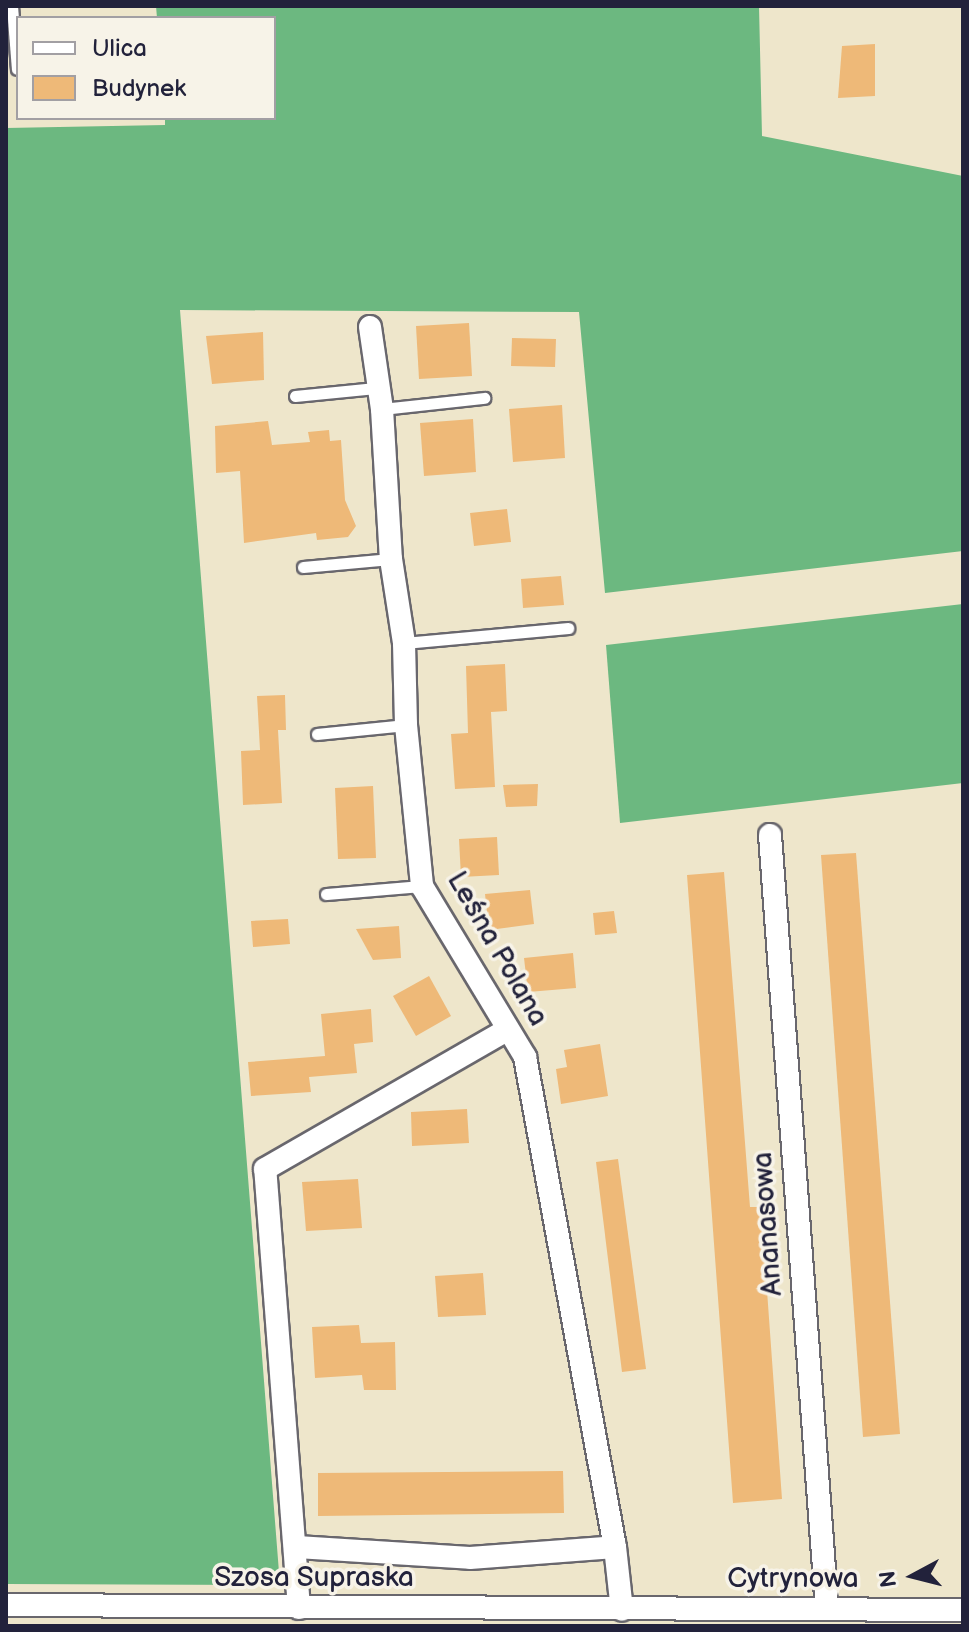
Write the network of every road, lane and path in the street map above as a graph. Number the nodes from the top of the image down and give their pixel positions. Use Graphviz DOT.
graph roads {
  1 [pos="12,6"];
  2 [pos="16,56"];
  3 [pos="370,327"];
  4 [pos="295,396"];
  5 [pos="484,398"];
  6 [pos="379,399"];
  7 [pos="391,559"];
  8 [pos="303,567"];
  9 [pos="568,628"];
  10 [pos="404,643"];
  11 [pos="406,725"];
  12 [pos="317,734"];
  13 [pos="770,835"];
  14 [pos="422,886"];
  15 [pos="326,894"];
  16 [pos="507,1030"];
  17 [pos="297,1547"];
  18 [pos="615,1547"];
  19 [pos="6,1605"];
  20 [pos="299,1608"];
  21 [pos="827,1609"];
  22 [pos="622,1610"];
  23 [pos="963,1610"];
  24 [pos="257,1617"];
  25 [pos="883,1618"];
  1 -- 2 [label="lane"];
  3 -- 6 [label="street, Leśna Polana"];
  4 -- 6 [label="lane"];
  5 -- 6 [label="lane"];
  6 -- 7 [label="street, Leśna Polana"];
  7 -- 8 [label="lane"];
  7 -- 10 [label="street, Leśna Polana"];
  9 -- 10 [label="lane"];
  10 -- 11 [label="street, Leśna Polana"];
  11 -- 12 [label="lane"];
  11 -- 14 [label="street, Leśna Polana"];
  13 -- 21 [label="street, Ananasowa"];
  14 -- 15 [label="lane"];
  14 -- 16 [label="street, Leśna Polana"];
  16 -- 17 [label="street"];
  16 -- 18 [label="street, Leśna Polana"];
  17 -- 18 [label="street"];
  17 -- 20 [label="street"];
  18 -- 22 [label="street, Leśna Polana"];
  19 -- 24 [label="street, Szosa Supraska"];
  20 -- 22 [label="street, Szosa Supraska"];
  20 -- 24 [label="street, Szosa Supraska"];
  21 -- 22 [label="street, Cytrynowa"];
  21 -- 25 [label="street, Cytrynowa"];
  23 -- 25 [label="street, Cytrynowa"];
}
